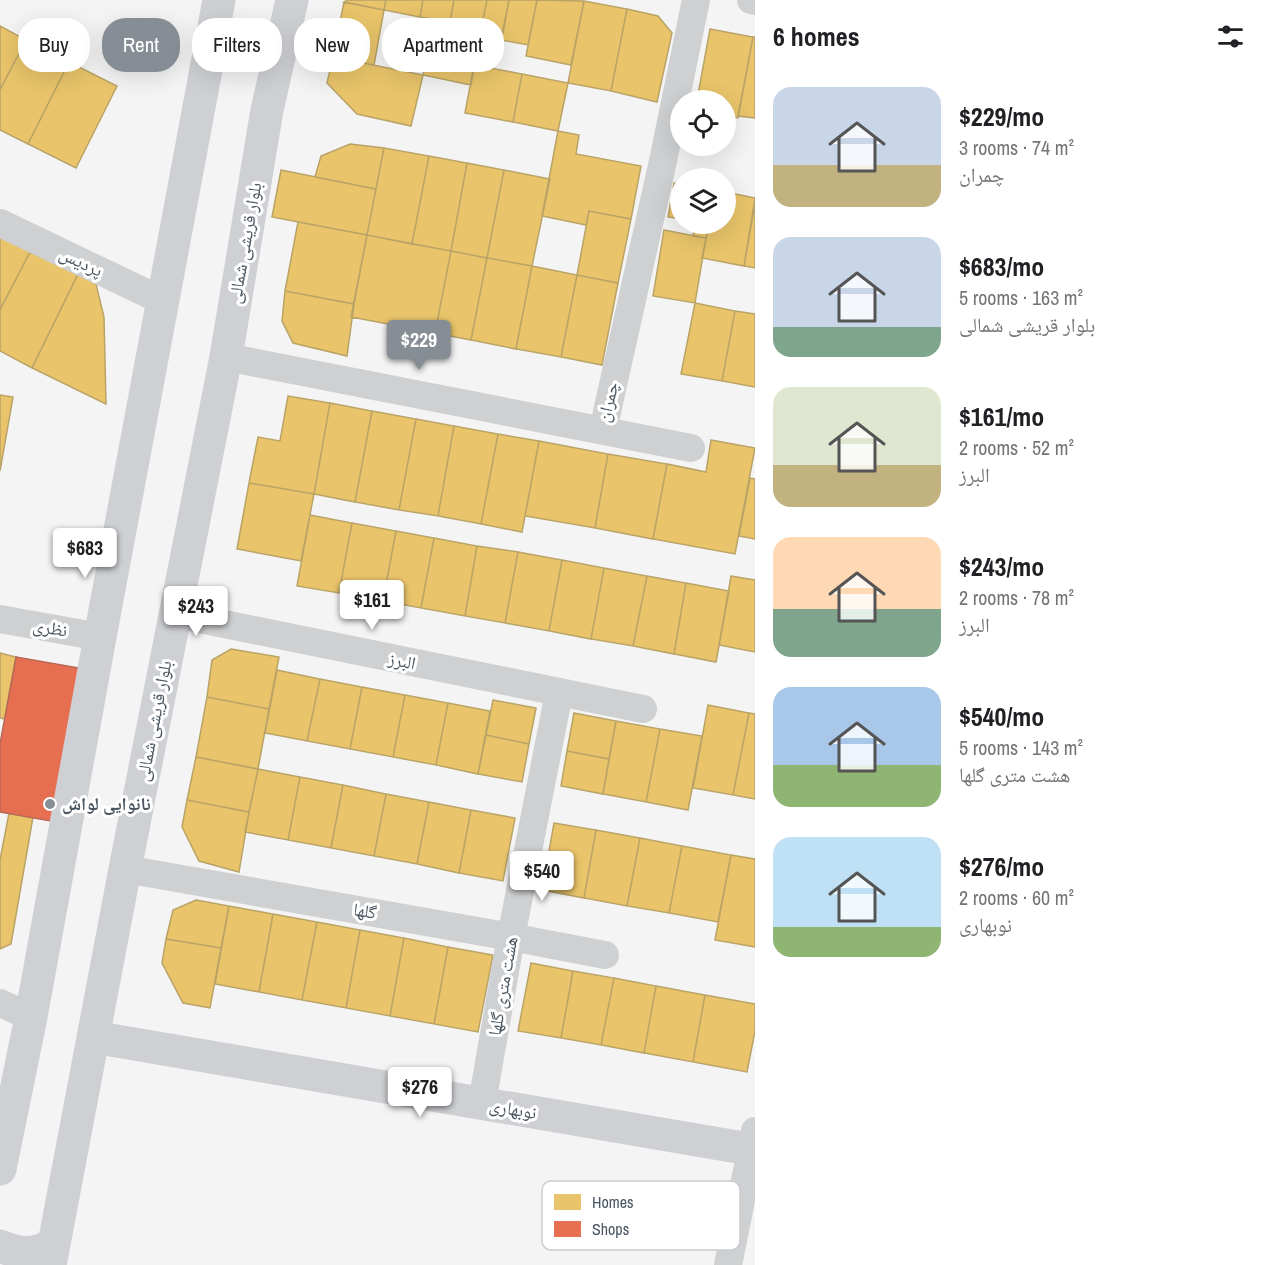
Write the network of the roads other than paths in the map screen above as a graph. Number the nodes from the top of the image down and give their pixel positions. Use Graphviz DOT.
graph roads {
  1 [pos="219,0"];
  2 [pos="292,0"];
  3 [pos="696,0"];
  4 [pos="0,224"];
  5 [pos="163,301"];
  6 [pos="226,357"];
  7 [pos="603,430"];
  8 [pos="691,448"];
  9 [pos="175,614"];
  10 [pos="0,619"];
  11 [pos="100,637"];
  12 [pos="559,693"];
  13 [pos="643,709"];
  14 [pos="125,869"];
  15 [pos="511,937"];
  16 [pos="604,955"];
  17 [pos="0,1003"];
  18 [pos="31,1017"];
  19 [pos="93,1037"];
  20 [pos="482,1103"];
  21 [pos="754,1144"];
  22 [pos="0,1169"];
  23 [pos="740,1209"];
  24 [pos="0,1246"];
  25 [pos="731,1250"];
  26 [pos="52,1255"];
  27 [pos="728,1265"];
  1 -- 5 [label="main road"];
  2 -- 6 [label="main road, بلوار قریشی شمالی"];
  3 -- 7 [label="street, چمران"];
  4 -- 5 [label="street, پردیس"];
  5 -- 11 [label="main road"];
  6 -- 7 [label="street, چمران"];
  6 -- 9 [label="main road, بلوار قریشی شمالی"];
  7 -- 8 [label="street"];
  9 -- 12 [label="street, البرز"];
  9 -- 14 [label="main road, بلوار قریشی شمالی"];
  10 -- 11 [label="street, نظری"];
  11 -- 18 [label="main road"];
  12 -- 13 [label="street, البرز"];
  12 -- 15 [label="street, هشت متری گلها"];
  14 -- 15 [label="street, گلها"];
  14 -- 19 [label="main road, بلوار قریشی شمالی"];
  15 -- 16 [label="street, گلها"];
  15 -- 20 [label="street, هشت متری گلها"];
  17 -- 18 [label="street"];
  18 -- 22 [label="main road"];
  19 -- 20 [label="main road, نوبهاری"];
  19 -- 26 [label="main road, بلوار قریشی شمالی"];
  20 -- 21 [label="main road, نوبهاری"];
  21 -- 23 [label="street"];
  24 -- 26 [label="main road"];
  25 -- 27 [label="street"];
}
